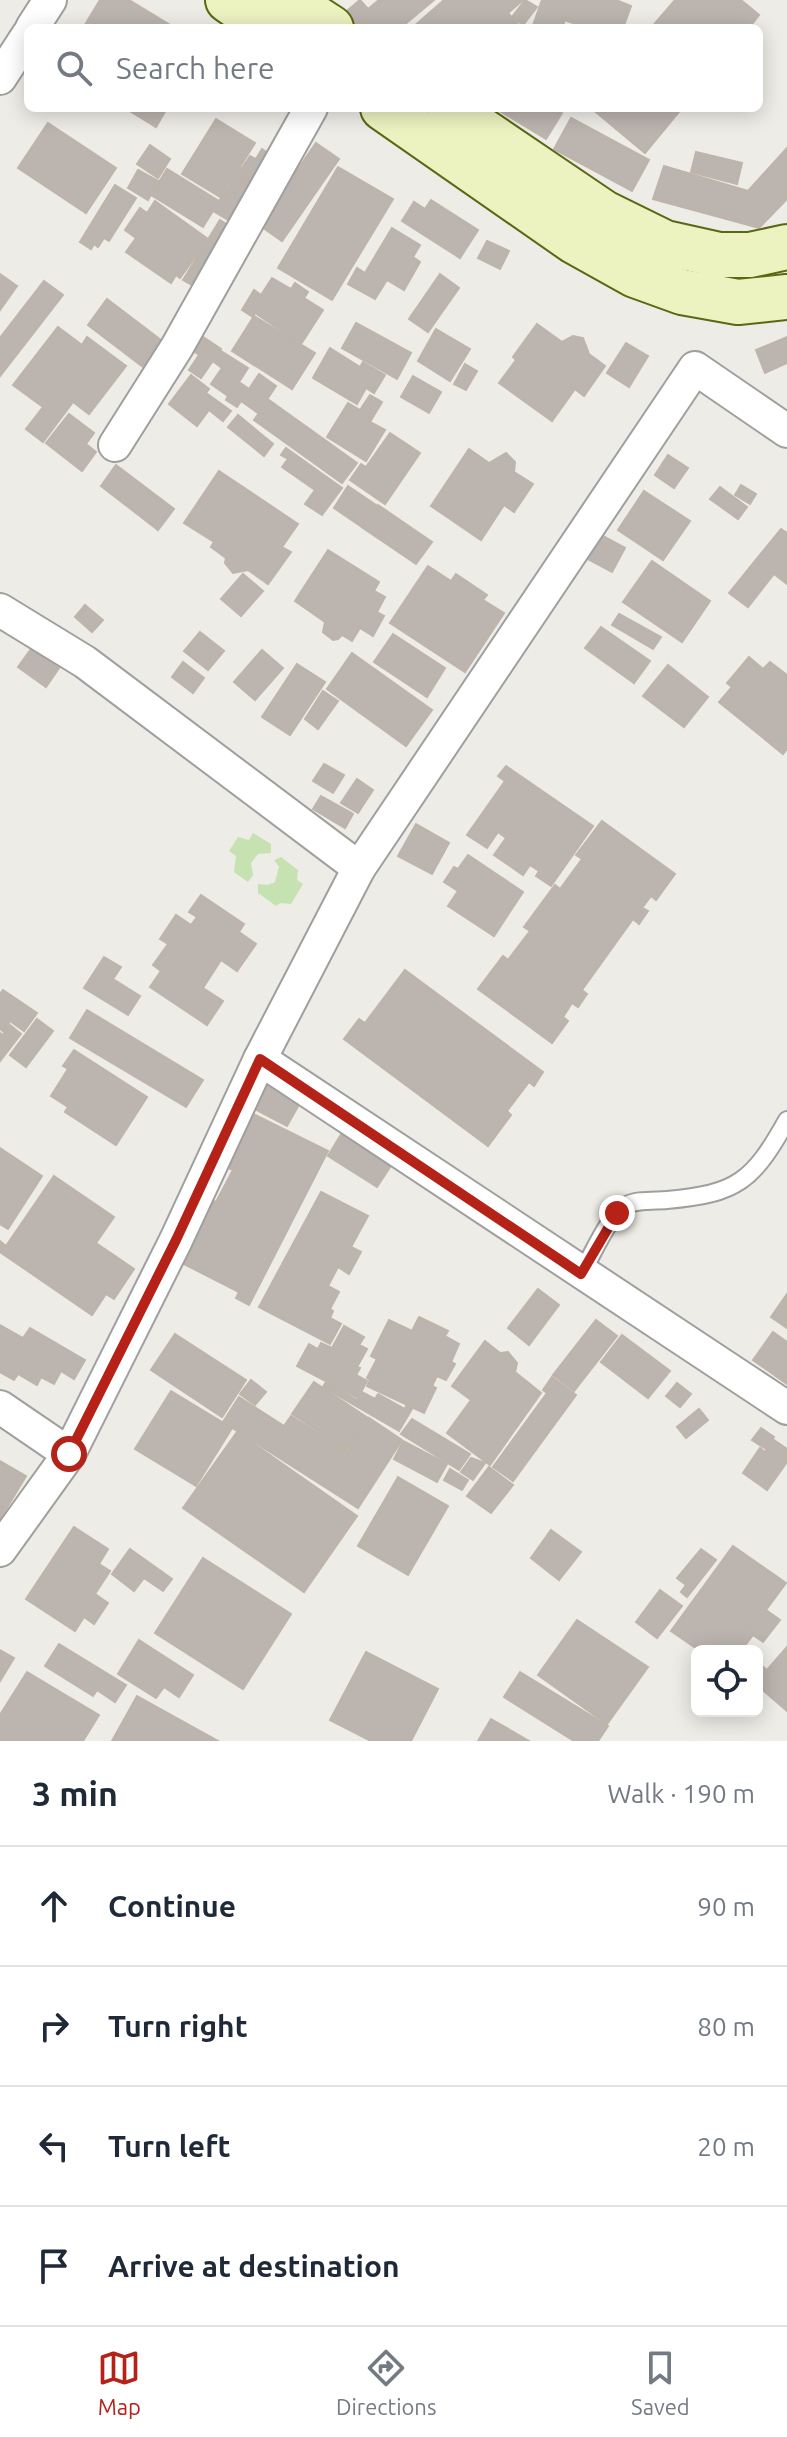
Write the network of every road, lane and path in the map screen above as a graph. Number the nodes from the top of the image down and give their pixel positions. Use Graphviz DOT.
graph roads {
  1 [pos="50,0"];
  2 [pos="228,0"];
  3 [pos="288,0"];
  4 [pos="35,24"];
  5 [pos="262,24"];
  6 [pos="325,24"];
  7 [pos="24,41"];
  8 [pos="0,78"];
  9 [pos="309,112"];
  10 [pos="389,112"];
  11 [pos="455,112"];
  12 [pos="787,247"];
  13 [pos="787,297"];
  14 [pos="787,431"];
  15 [pos="115,445"];
  16 [pos="0,610"];
  17 [pos="359,868"];
  18 [pos="260,1059"];
  19 [pos="787,1120"];
  20 [pos="581,1274"];
  21 [pos="0,1407"];
  22 [pos="787,1408"];
  23 [pos="69,1454"];
  24 [pos="0,1550"];
  1 -- 4 [label="street"];
  2 -- 5 [label="main road"];
  3 -- 6 [label="main road"];
  7 -- 8 [label="street"];
  9 -- 15 [label="street"];
  10 -- 13 [label="main road"];
  11 -- 12 [label="main road"];
  14 -- 17 [label="street"];
  16 -- 17 [label="street"];
  17 -- 18 [label="street"];
  18 -- 20 [label="street"];
  18 -- 23 [label="street"];
  19 -- 20 [label="lane"];
  20 -- 22 [label="street"];
  21 -- 23 [label="street"];
  23 -- 24 [label="street"];
}
